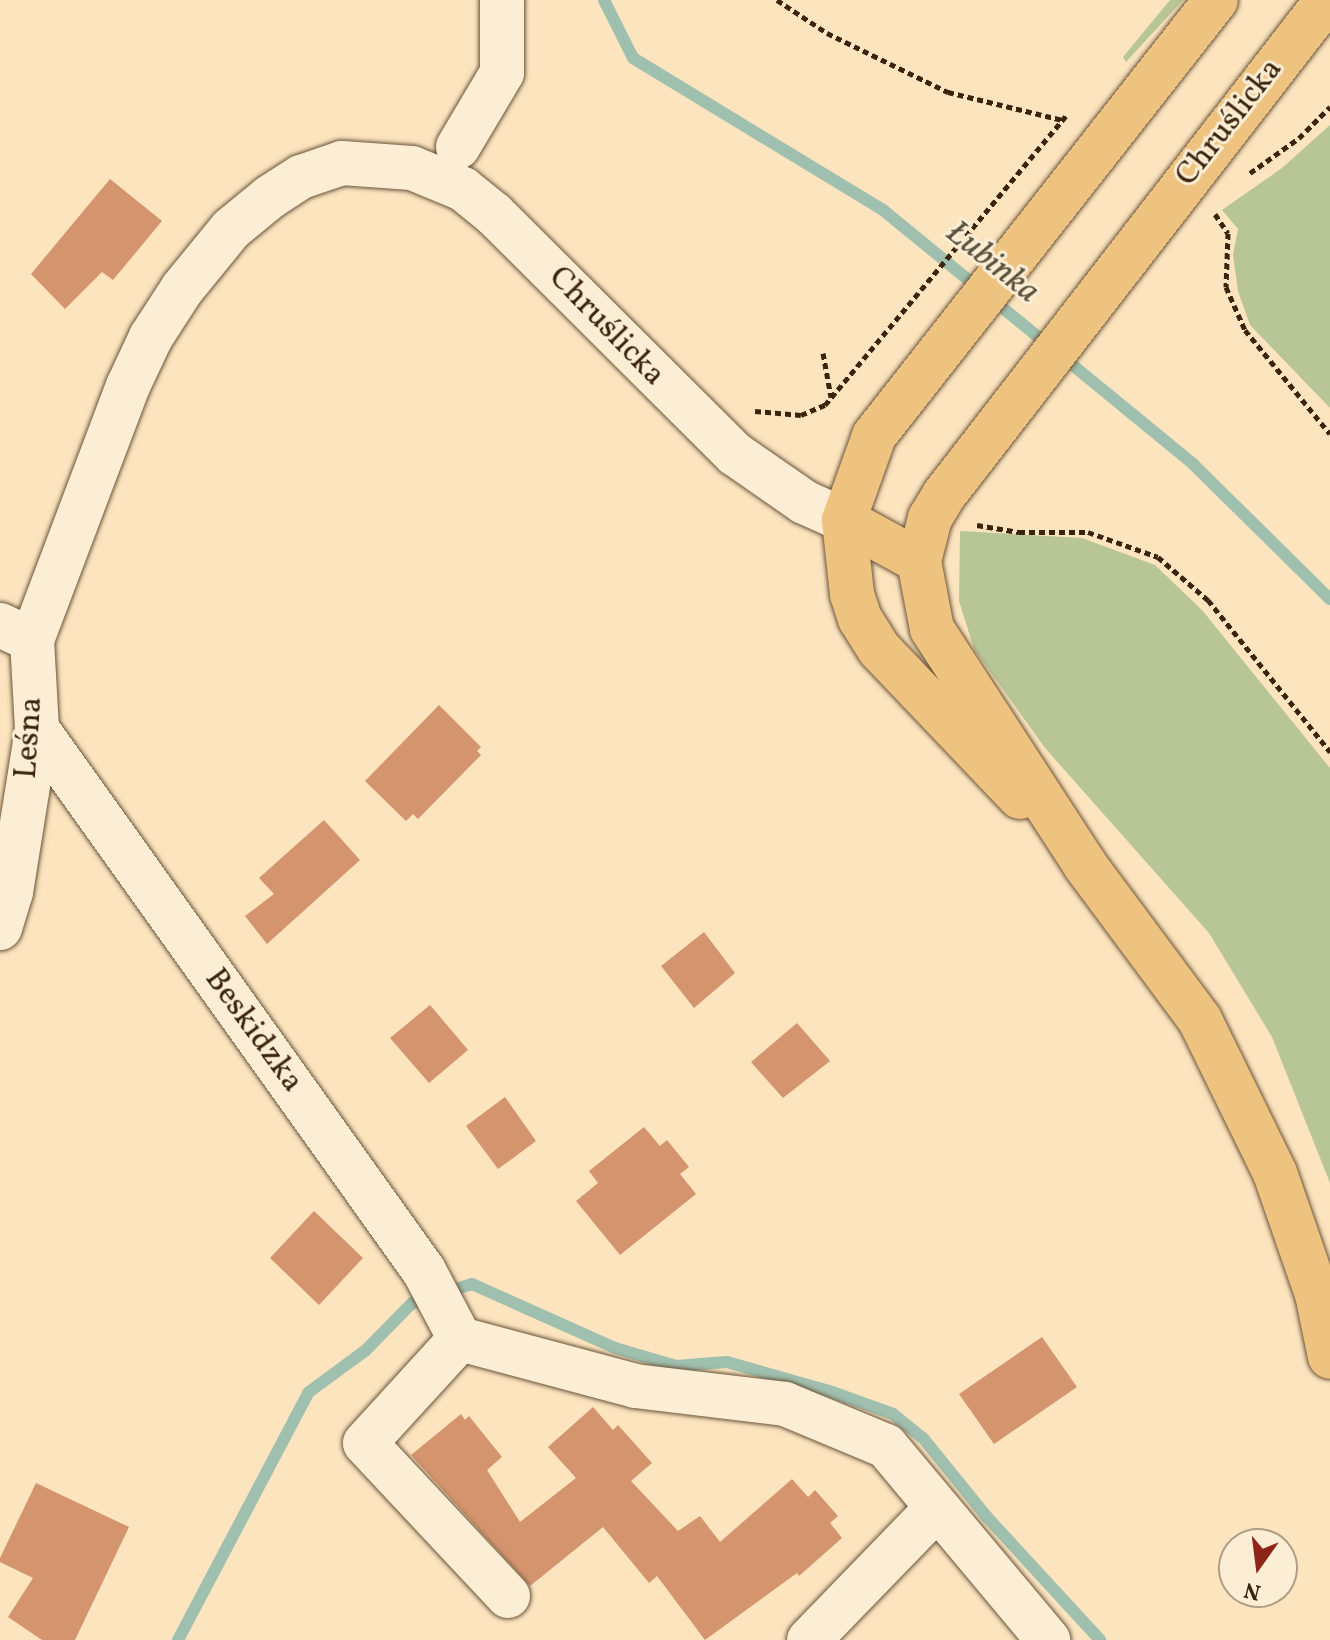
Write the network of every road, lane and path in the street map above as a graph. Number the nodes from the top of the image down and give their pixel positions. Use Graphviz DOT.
graph roads {
  1 [pos="502,0"];
  2 [pos="777,0"];
  3 [pos="1216,0"];
  4 [pos="1327,0"];
  5 [pos="1330,107"];
  6 [pos="458,147"];
  7 [pos="1239,181"];
  8 [pos="1190,203"];
  9 [pos="823,353"];
  10 [pos="831,397"];
  11 [pos="825,405"];
  12 [pos="1330,434"];
  13 [pos="937,506"];
  14 [pos="844,520"];
  15 [pos="919,561"];
  16 [pos="16,633"];
  17 [pos="37,729"];
  18 [pos="1330,752"];
  19 [pos="1085,865"];
  20 [pos="0,928"];
  21 [pos="454,1326"];
  22 [pos="1330,1357"];
  23 [pos="937,1508"];
  24 [pos="508,1596"];
  25 [pos="809,1640"];
  26 [pos="1048,1640"];
  1 -- 6 [label="street"];
  2 -- 10 [label="path"];
  3 -- 14 [label="main road"];
  4 -- 8 [label="main road, Chruślicka"];
  5 -- 7 [label="path"];
  8 -- 12 [label="path"];
  8 -- 13 [label="main road, Chruślicka"];
  9 -- 10 [label="path"];
  10 -- 11 [label="path"];
  13 -- 15 [label="main road, Chruślicka"];
  13 -- 18 [label="path"];
  14 -- 15 [label="main road"];
  14 -- 16 [label="street, Chruślicka"];
  14 -- 19 [label="main road"];
  15 -- 19 [label="main road"];
  16 -- 17 [label="street, Leśna"];
  17 -- 20 [label="street, Leśna"];
  17 -- 21 [label="street, Beskidzka"];
  19 -- 22 [label="main road"];
  21 -- 23 [label="street"];
  21 -- 24 [label="street"];
  23 -- 25 [label="street"];
  23 -- 26 [label="street"];
}
